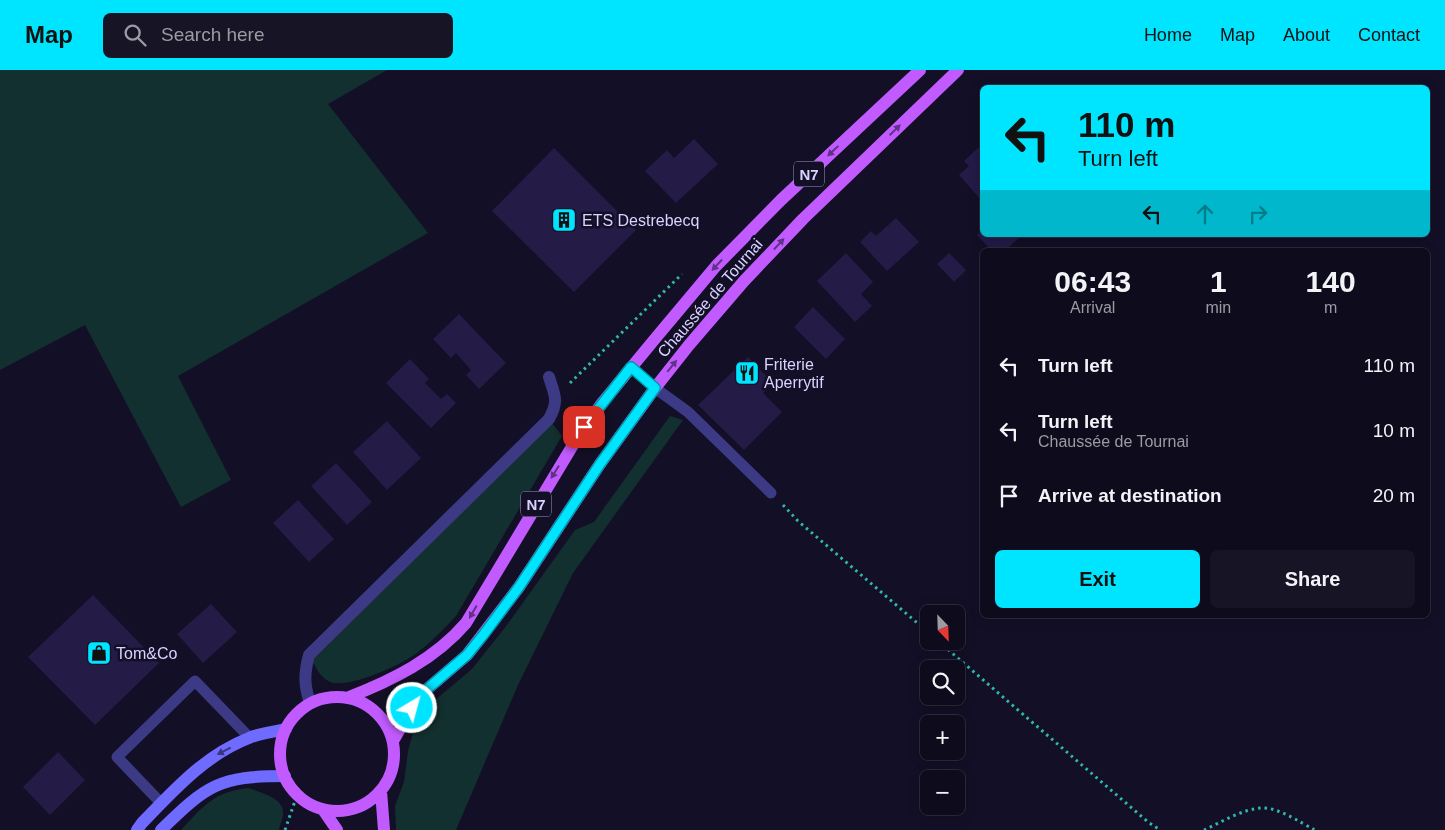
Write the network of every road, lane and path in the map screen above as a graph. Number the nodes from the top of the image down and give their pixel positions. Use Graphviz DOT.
graph roads {
  1 [pos="920,70"];
  2 [pos="958,70"];
  3 [pos="683,274"];
  4 [pos="631,367"];
  5 [pos="549,378"];
  6 [pos="655,388"];
  7 [pos="555,397"];
  8 [pos="771,493"];
  9 [pos="920,625"];
  10 [pos="948,650"];
  11 [pos="349,697"];
  12 [pos="310,704"];
  13 [pos="286,729"];
  14 [pos="249,737"];
  15 [pos="393,741"];
  16 [pos="285,776"];
  17 [pos="381,791"];
  18 [pos="297,795"];
  19 [pos="161,803"];
  20 [pos="324,811"];
  21 [pos="137,830"];
  22 [pos="161,830"];
  23 [pos="285,830"];
  24 [pos="337,830"];
  25 [pos="384,830"];
  26 [pos="1160,830"];
  27 [pos="1204,830"];
  28 [pos="1315,830"];
  1 -- 4 [label="main road, Chaussée de Tournai / N7, one-way"];
  6 -- 2 [label="main road, Chaussée de Tournai / N7, one-way"];
  3 -- 7 [label="path"];
  4 -- 6 [label="lane"];
  4 -- 11 [label="main road, Chaussée de Tournai / N7, one-way"];
  5 -- 7 [label="street"];
  6 -- 8 [label="lane"];
  6 -- 15 [label="main road, Chaussée de Tournai / N7"];
  7 -- 12 [label="street"];
  8 -- 9 [label="path"];
  10 -- 26 [label="path"];
  11 -- 12 [label="main road"];
  11 -- 15 [label="main road"];
  12 -- 13 [label="main road"];
  13 -- 14 [label="main road"];
  13 -- 16 [label="main road"];
  14 -- 19 [label="main road, one-way"];
  14 -- 19 [label="lane"];
  15 -- 17 [label="main road"];
  16 -- 18 [label="main road"];
  16 -- 22 [label="main road"];
  17 -- 20 [label="main road"];
  17 -- 25 [label="main road"];
  18 -- 20 [label="main road"];
  18 -- 23 [label="path"];
  19 -- 21 [label="main road"];
  20 -- 24 [label="main road"];
  27 -- 28 [label="path"];
}
